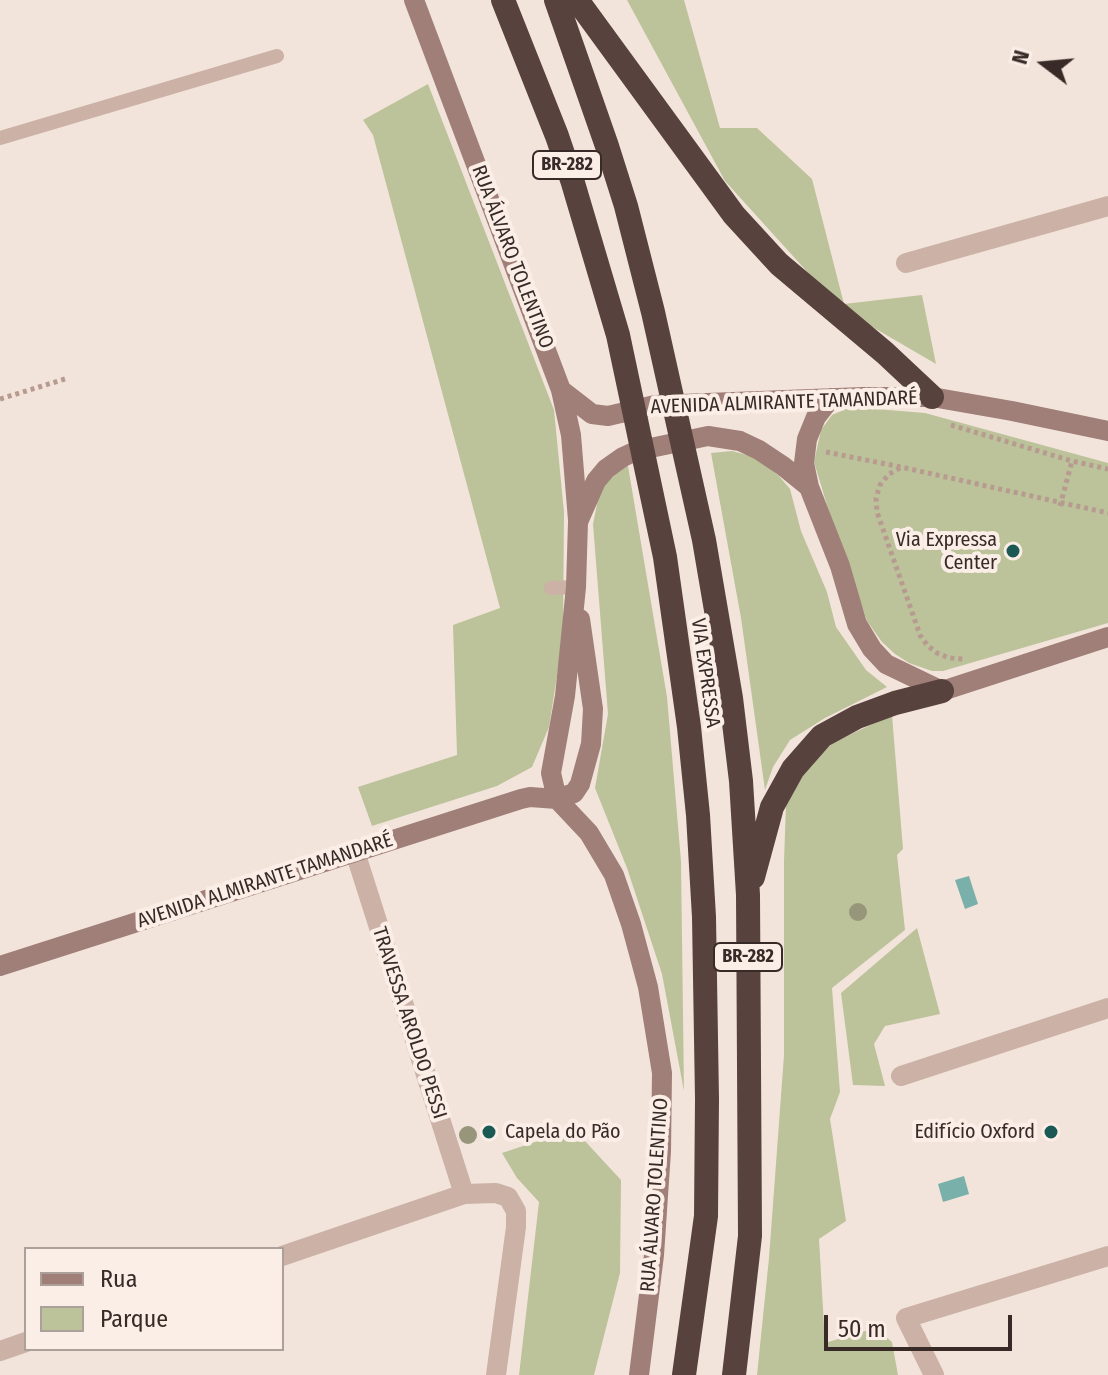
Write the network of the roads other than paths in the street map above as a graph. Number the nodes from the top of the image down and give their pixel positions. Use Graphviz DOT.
graph roads {
  1 [pos="414,0"];
  2 [pos="503,0"];
  3 [pos="556,0"];
  4 [pos="577,0"];
  5 [pos="277,56"];
  6 [pos="0,138"];
  7 [pos="1108,206"];
  8 [pos="906,263"];
  9 [pos="561,390"];
  10 [pos="932,397"];
  11 [pos="831,398"];
  12 [pos="1108,431"];
  13 [pos="809,487"];
  14 [pos="578,522"];
  15 [pos="576,587"];
  16 [pos="551,588"];
  17 [pos="1108,637"];
  18 [pos="942,691"];
  19 [pos="551,773"];
  20 [pos="530,797"];
  21 [pos="557,799"];
  22 [pos="355,852"];
  23 [pos="748,895"];
  24 [pos="0,966"];
  25 [pos="1108,1008"];
  26 [pos="901,1076"];
  27 [pos="464,1194"];
  28 [pos="284,1255"];
  29 [pos="1108,1256"];
  30 [pos="24,1343"];
  31 [pos="0,1351"];
  32 [pos="496,1375"];
  33 [pos="639,1375"];
  34 [pos="684,1375"];
  35 [pos="734,1375"];
  36 [pos="934,1375"];
  1 -- 9 [label="main road, RUA ÁLVARO TOLENTINO"];
  2 -- 34 [label="highway, VIA EXPRESSA / BR-282"];
  3 -- 23 [label="highway, VIA EXPRESSA / BR-282"];
  4 -- 10 [label="highway"];
  5 -- 6 [label="lane"];
  7 -- 8 [label="street"];
  9 -- 11 [label="main road, AVENIDA ALMIRANTE TAMANDARÉ"];
  9 -- 14 [label="main road, RUA ÁLVARO TOLENTINO"];
  10 -- 11 [label="main road, AVENIDA ALMIRANTE TAMANDARÉ"];
  10 -- 12 [label="main road, AVENIDA ALMIRANTE TAMANDARÉ"];
  11 -- 13 [label="main road"];
  13 -- 14 [label="main road, AVENIDA ALMIRANTE TAMANDARÉ"];
  13 -- 18 [label="main road"];
  14 -- 15 [label="main road, AVENIDA ALMIRANTE TAMANDARÉ"];
  15 -- 16 [label="lane"];
  15 -- 19 [label="main road, AVENIDA ALMIRANTE TAMANDARÉ"];
  15 -- 21 [label="main road, AVENIDA ALMIRANTE TAMANDARÉ"];
  17 -- 18 [label="main road"];
  18 -- 23 [label="highway"];
  19 -- 20 [label="main road"];
  19 -- 21 [label="main road, AVENIDA ALMIRANTE TAMANDARÉ"];
  20 -- 21 [label="main road, AVENIDA ALMIRANTE TAMANDARÉ"];
  20 -- 22 [label="main road, AVENIDA ALMIRANTE TAMANDARÉ"];
  21 -- 33 [label="main road, RUA ÁLVARO TOLENTINO"];
  22 -- 24 [label="main road, AVENIDA ALMIRANTE TAMANDARÉ"];
  22 -- 27 [label="street, TRAVESSA AROLDO PESSI"];
  23 -- 35 [label="highway, VIA EXPRESSA / BR-282"];
  25 -- 26 [label="street"];
  27 -- 28 [label="street"];
  27 -- 32 [label="street"];
  29 -- 36 [label="street"];
  30 -- 31 [label="street"];
}
